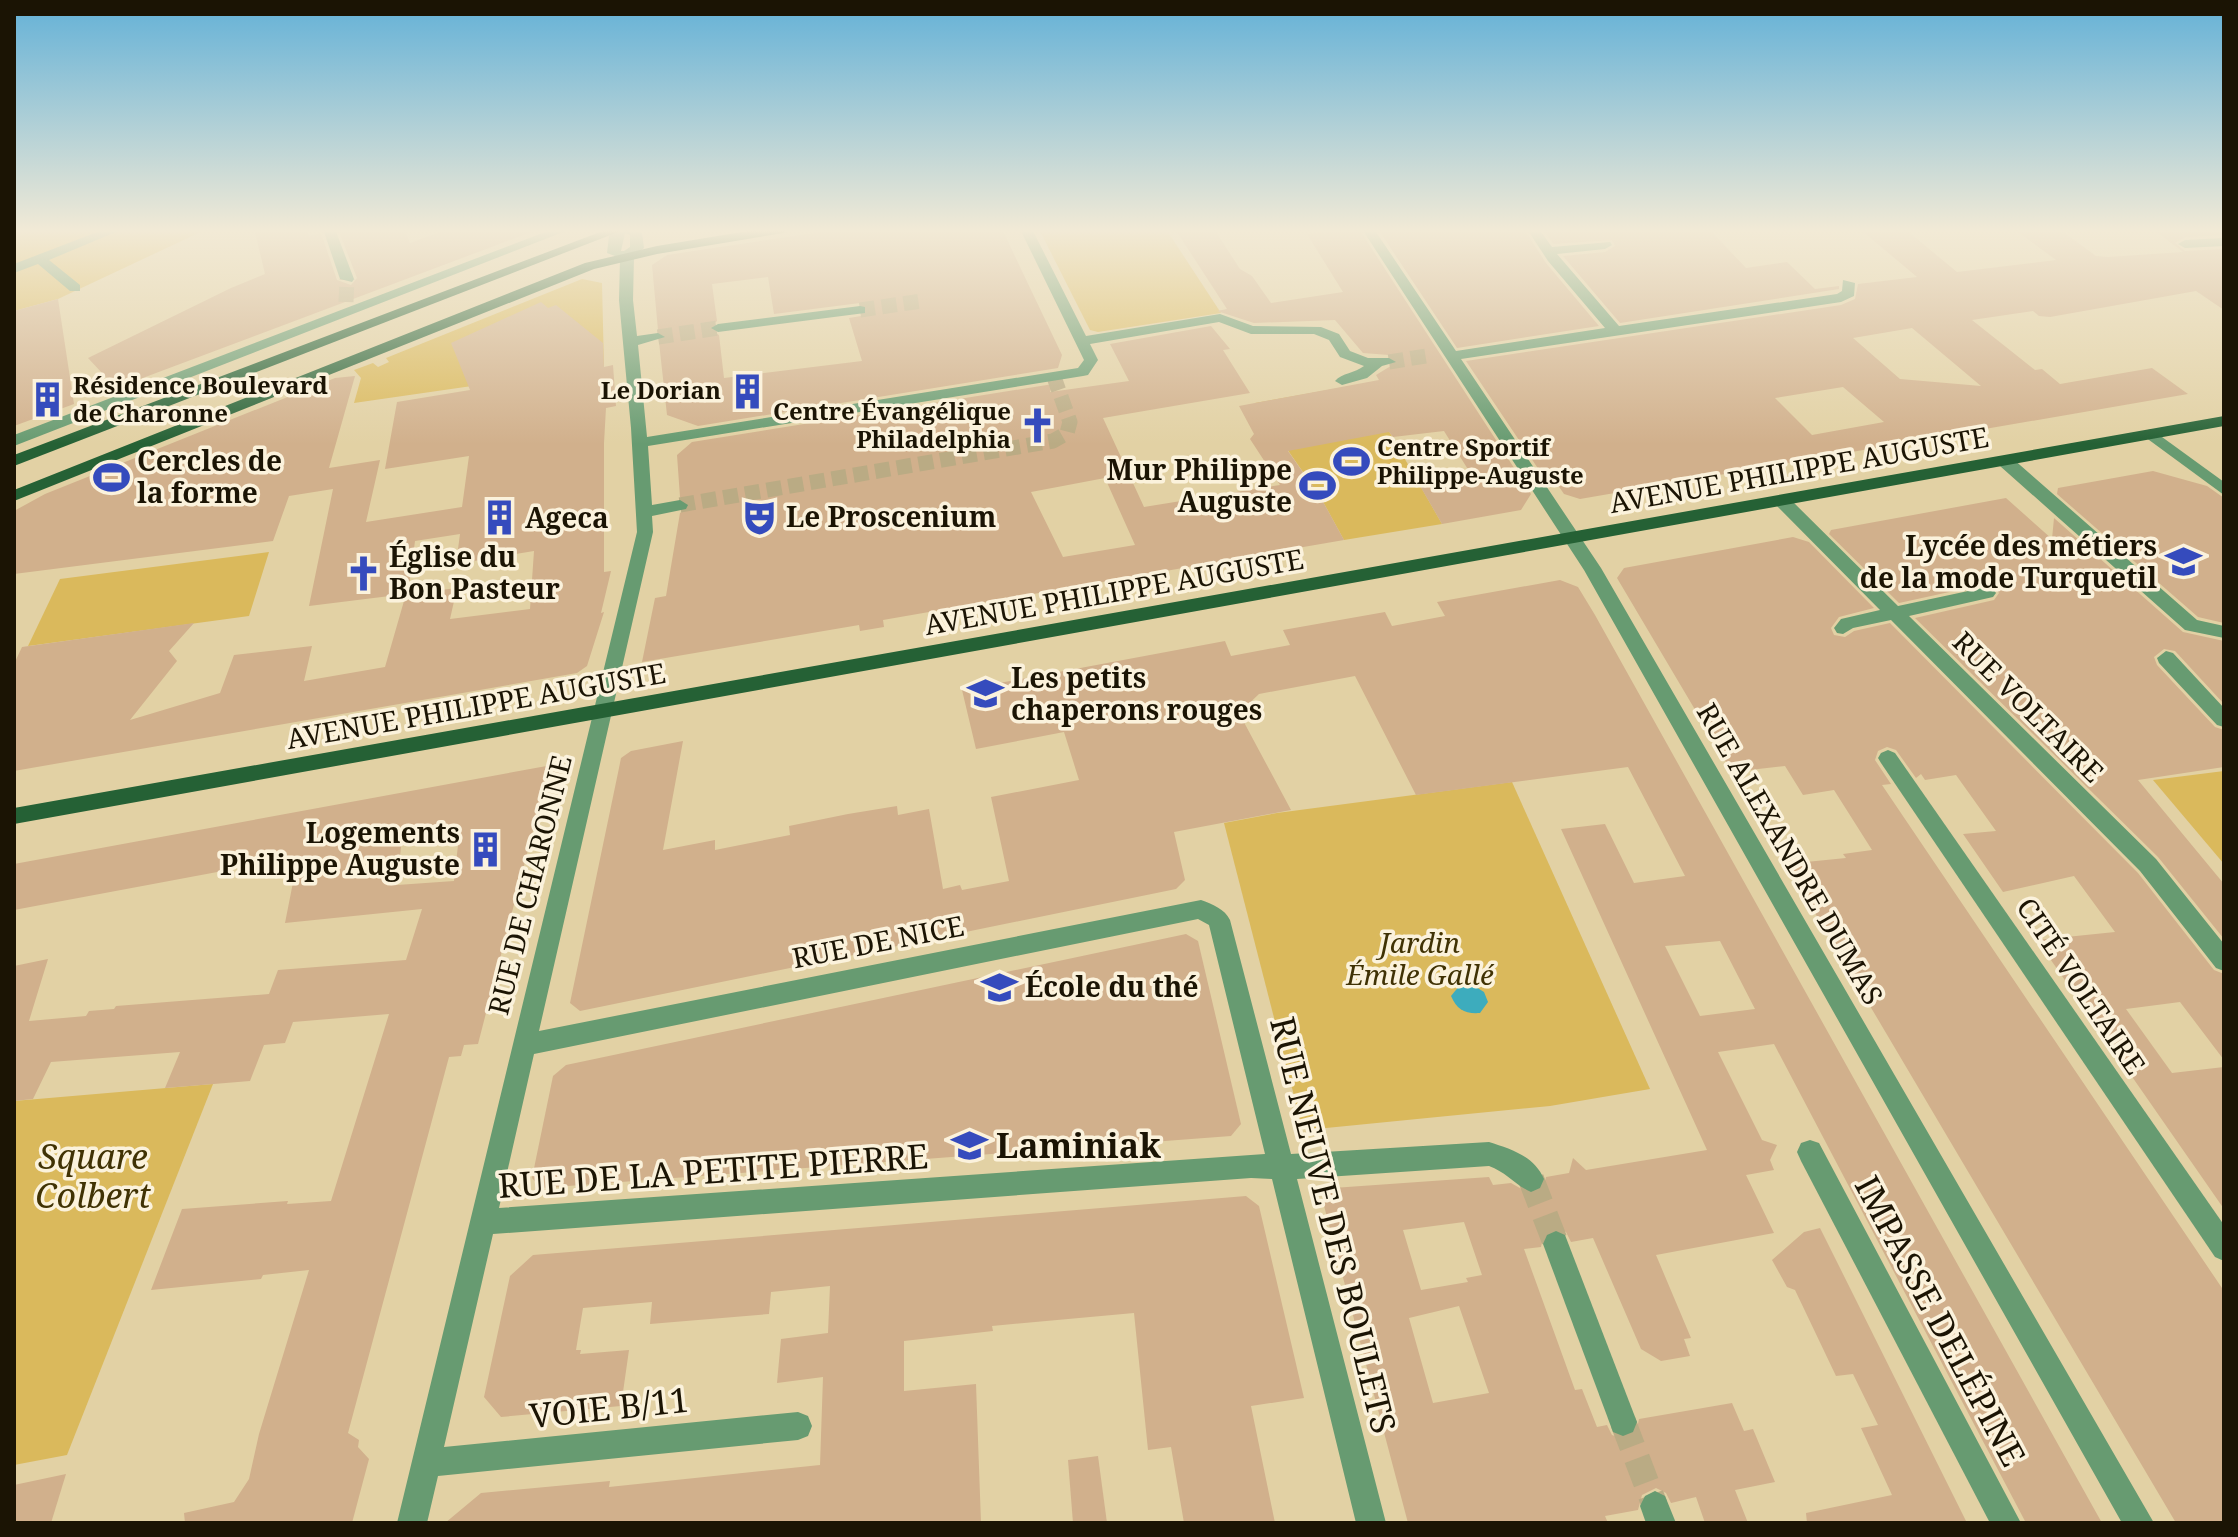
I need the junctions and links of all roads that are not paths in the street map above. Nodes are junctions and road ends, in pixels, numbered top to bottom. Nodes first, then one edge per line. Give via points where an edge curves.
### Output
1 (365, 301) edge
2 (435, 301) edge
3 (502, 301) edge
4 (628, 301) edge
5 (1062, 301) edge
6 (1416, 301) edge
7 (1590, 301) edge
8 (1822, 301) edge
9 (860, 310) tunnel mouth
10 (718, 328) tunnel mouth
11 (1615, 331) junction
12 (658, 337) tunnel mouth
13 (1082, 341) junction
14 (629, 342) junction
15 (1451, 354) junction
16 (1432, 355) tunnel mouth
17 (1388, 362) junction
18 (1399, 377) dead end
19 (1342, 381) dead end
20 (2224, 421) edge
21 (2151, 434) junction
22 (14, 441) edge
23 (639, 443) junction
24 (14, 461) edge
25 (2006, 462) junction
26 (14, 474) edge
27 (2224, 490) edge
28 (20, 492) edge
29 (1783, 502) junction
30 (680, 505) tunnel mouth
31 (644, 512) junction
32 (1573, 538) junction
33 (1987, 593) dead end
34 (1892, 613) junction
35 (1843, 628) dead end
36 (2224, 632) edge
37 (2166, 658) dead end
38 (602, 711) junction
39 (2224, 720) edge
40 (1888, 758) dead end
41 (14, 816) edge
42 (1226, 944) joint
43 (2224, 961) edge
44 (523, 1045) junction
45 (1810, 1152) dead end
46 (1283, 1167) junction
47 (1531, 1179) tunnel mouth
48 (483, 1222) junction
49 (1556, 1244) tunnel mouth
50 (2224, 1248) edge
51 (1623, 1422) tunnel mouth
52 (798, 1426) dead end
53 (426, 1463) junction
54 (412, 1523) edge
55 (1371, 1523) edge
56 (2006, 1523) edge
57 (2139, 1523) edge

1 - 22 street
2 - 24 main road
3 - 28 main road
4 - 14 street, RUE DE CHARONNE
5 - 13 street
6 - 15 street, RUE ALEXANDRE DUMAS
7 - 11 street
8 - 11 street
9 - 10 street
11 - 15 street
12 - 14 street
13 - 17 street via 1220,318 1251,330 1316,330 1334,337 1345,354
13 - 23 street via 1091,360 1083,372
14 - 23 street, RUE DE CHARONNE
15 - 16 street
15 - 32 street, RUE ALEXANDRE DUMAS
17 - 18 street
17 - 19 street
20 - 21 main road, AVENUE PHILIPPE AUGUSTE
21 - 25 main road, AVENUE PHILIPPE AUGUSTE
21 - 27 street
23 - 31 street, RUE DE CHARONNE
25 - 29 main road, AVENUE PHILIPPE AUGUSTE
25 - 36 street via 2191,625
26 - 28 main road
29 - 32 main road, AVENUE PHILIPPE AUGUSTE
29 - 34 street, RUE VOLTAIRE
30 - 31 street
31 - 38 street, RUE DE CHARONNE via 645,532
32 - 38 main road, AVENUE PHILIPPE AUGUSTE
32 - 57 street, RUE ALEXANDRE DUMAS
33 - 34 street
34 - 35 street
34 - 43 street, RUE VOLTAIRE via 2148,865
37 - 39 street
38 - 41 main road, AVENUE PHILIPPE AUGUSTE
38 - 44 street, RUE DE CHARONNE
40 - 50 street, CITÉ VOLTAIRE
42 - 44 street, RUE DE NICE via 1219,920 1201,909
42 - 46 street, RUE NEUVE DES BOULETS
44 - 48 street, RUE DE CHARONNE
45 - 56 street, IMPASSE DELÉPINE
46 - 47 street, RUE DE LA PETITE PIERRE via 1489,1154 1511,1161
46 - 48 street, RUE DE LA PETITE PIERRE
46 - 55 street, RUE NEUVE DES BOULETS
48 - 53 street, RUE DE CHARONNE
49 - 51 street
52 - 53 street, VOIE B/11
53 - 54 street, RUE DE CHARONNE

